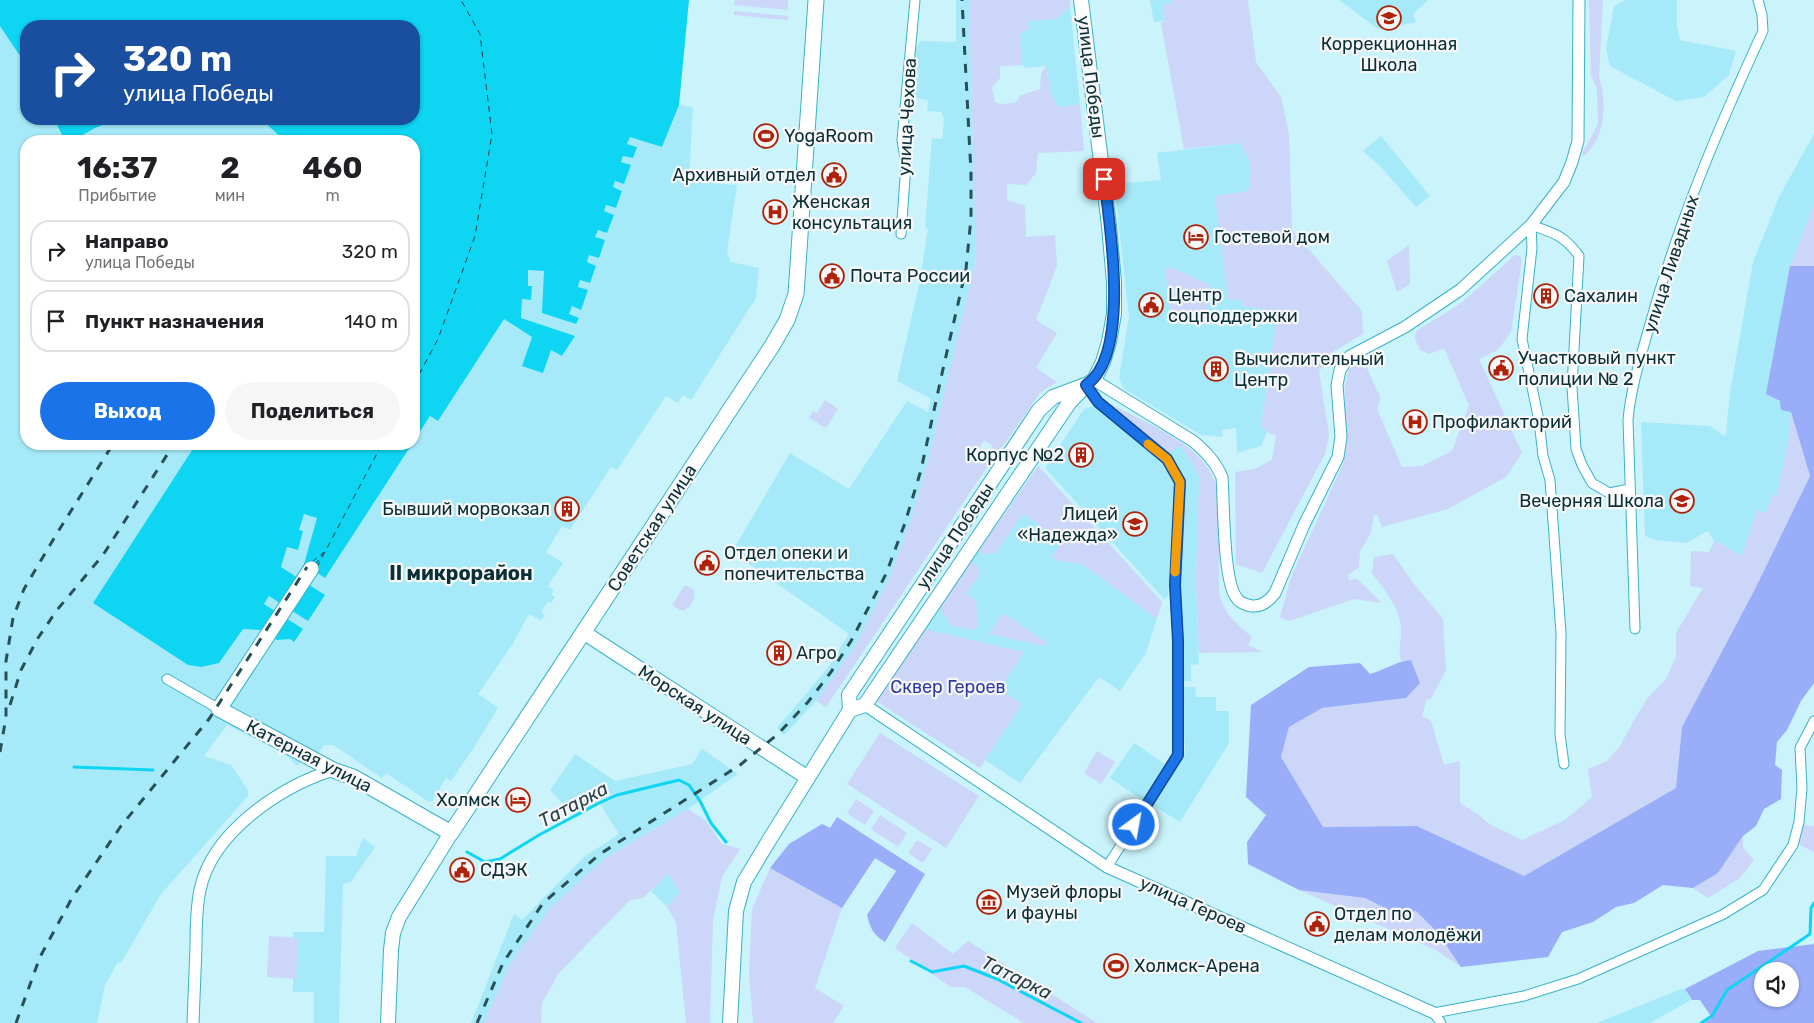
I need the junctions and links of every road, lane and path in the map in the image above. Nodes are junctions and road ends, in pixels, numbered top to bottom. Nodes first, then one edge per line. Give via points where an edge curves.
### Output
1 (816, 0) edge
2 (915, 0) edge
3 (1081, 0) edge
4 (1579, 0) edge
5 (1758, 0) edge
6 (1531, 225) junction
7 (900, 234) dead end
8 (1090, 382) junction
9 (1630, 489) junction
10 (311, 569) dead end
11 (1635, 629) dead end
12 (583, 632) junction
13 (168, 679) dead end
14 (864, 706) junction
15 (219, 709) junction
16 (850, 710) junction
17 (1814, 721) edge
18 (1564, 764) dead end
19 (333, 770) junction
20 (808, 778) junction
21 (451, 833) junction
22 (1107, 866) junction
23 (1438, 1018) edge
24 (193, 1023) edge
25 (388, 1023) edge
26 (730, 1023) edge

1 - 12 main road, Советская улица via 796,294 787,320
2 - 7 street, улица Чехова via 902,140 906,164
3 - 8 main road, улица Победы via 1114,282 1114,314 1109,342 1103,362
4 - 6 street via 1578,141 1564,182
5 - 9 street, улица Ливадных via 1763,31 1708,157 1673,249 1630,396
6 - 8 street via 1460,290 1405,327 1350,356 1340,370 1337,385 1341,437 1338,456 1275,593 1267,602 1257,606 1246,605 1236,599 1231,588 1227,570 1222,477 1217,465 1193,441
6 - 9 street via 1570,243 1579,256 1572,387 1576,449 1582,466 1592,483 1609,493
6 - 18 street via 1532,248 1522,339 1550,480 1561,633 1560,735
8 - 14 main road, улица Победы via 1069,403
8 - 16 main road, улица Победы via 1053,397 1039,410 849,695
8 - 22 street via 1098,402 1167,459 1180,482 1175,585 1178,755
9 - 11 street, улица Ливадных
10 - 15 main road
12 - 20 main road, Морская улица
12 - 21 main road, Советская улица
13 - 15 street, Катерная улица
14 - 16 main road
14 - 22 street, улица Героев
15 - 19 main road, Катерная улица
16 - 20 main road, улица Победы
17 - 23 street via 1800,748 1802,788 1793,845 1763,890 1722,915 1578,979
19 - 21 main road, Катерная улица via 353,777
19 - 24 street via 311,777 264,806 240,824 212,860 200,889 198,904
20 - 26 main road, улица Победы via 744,882 736,911
21 - 25 main road, Советская улица via 399,917 393,933
22 - 23 street, улица Героев

